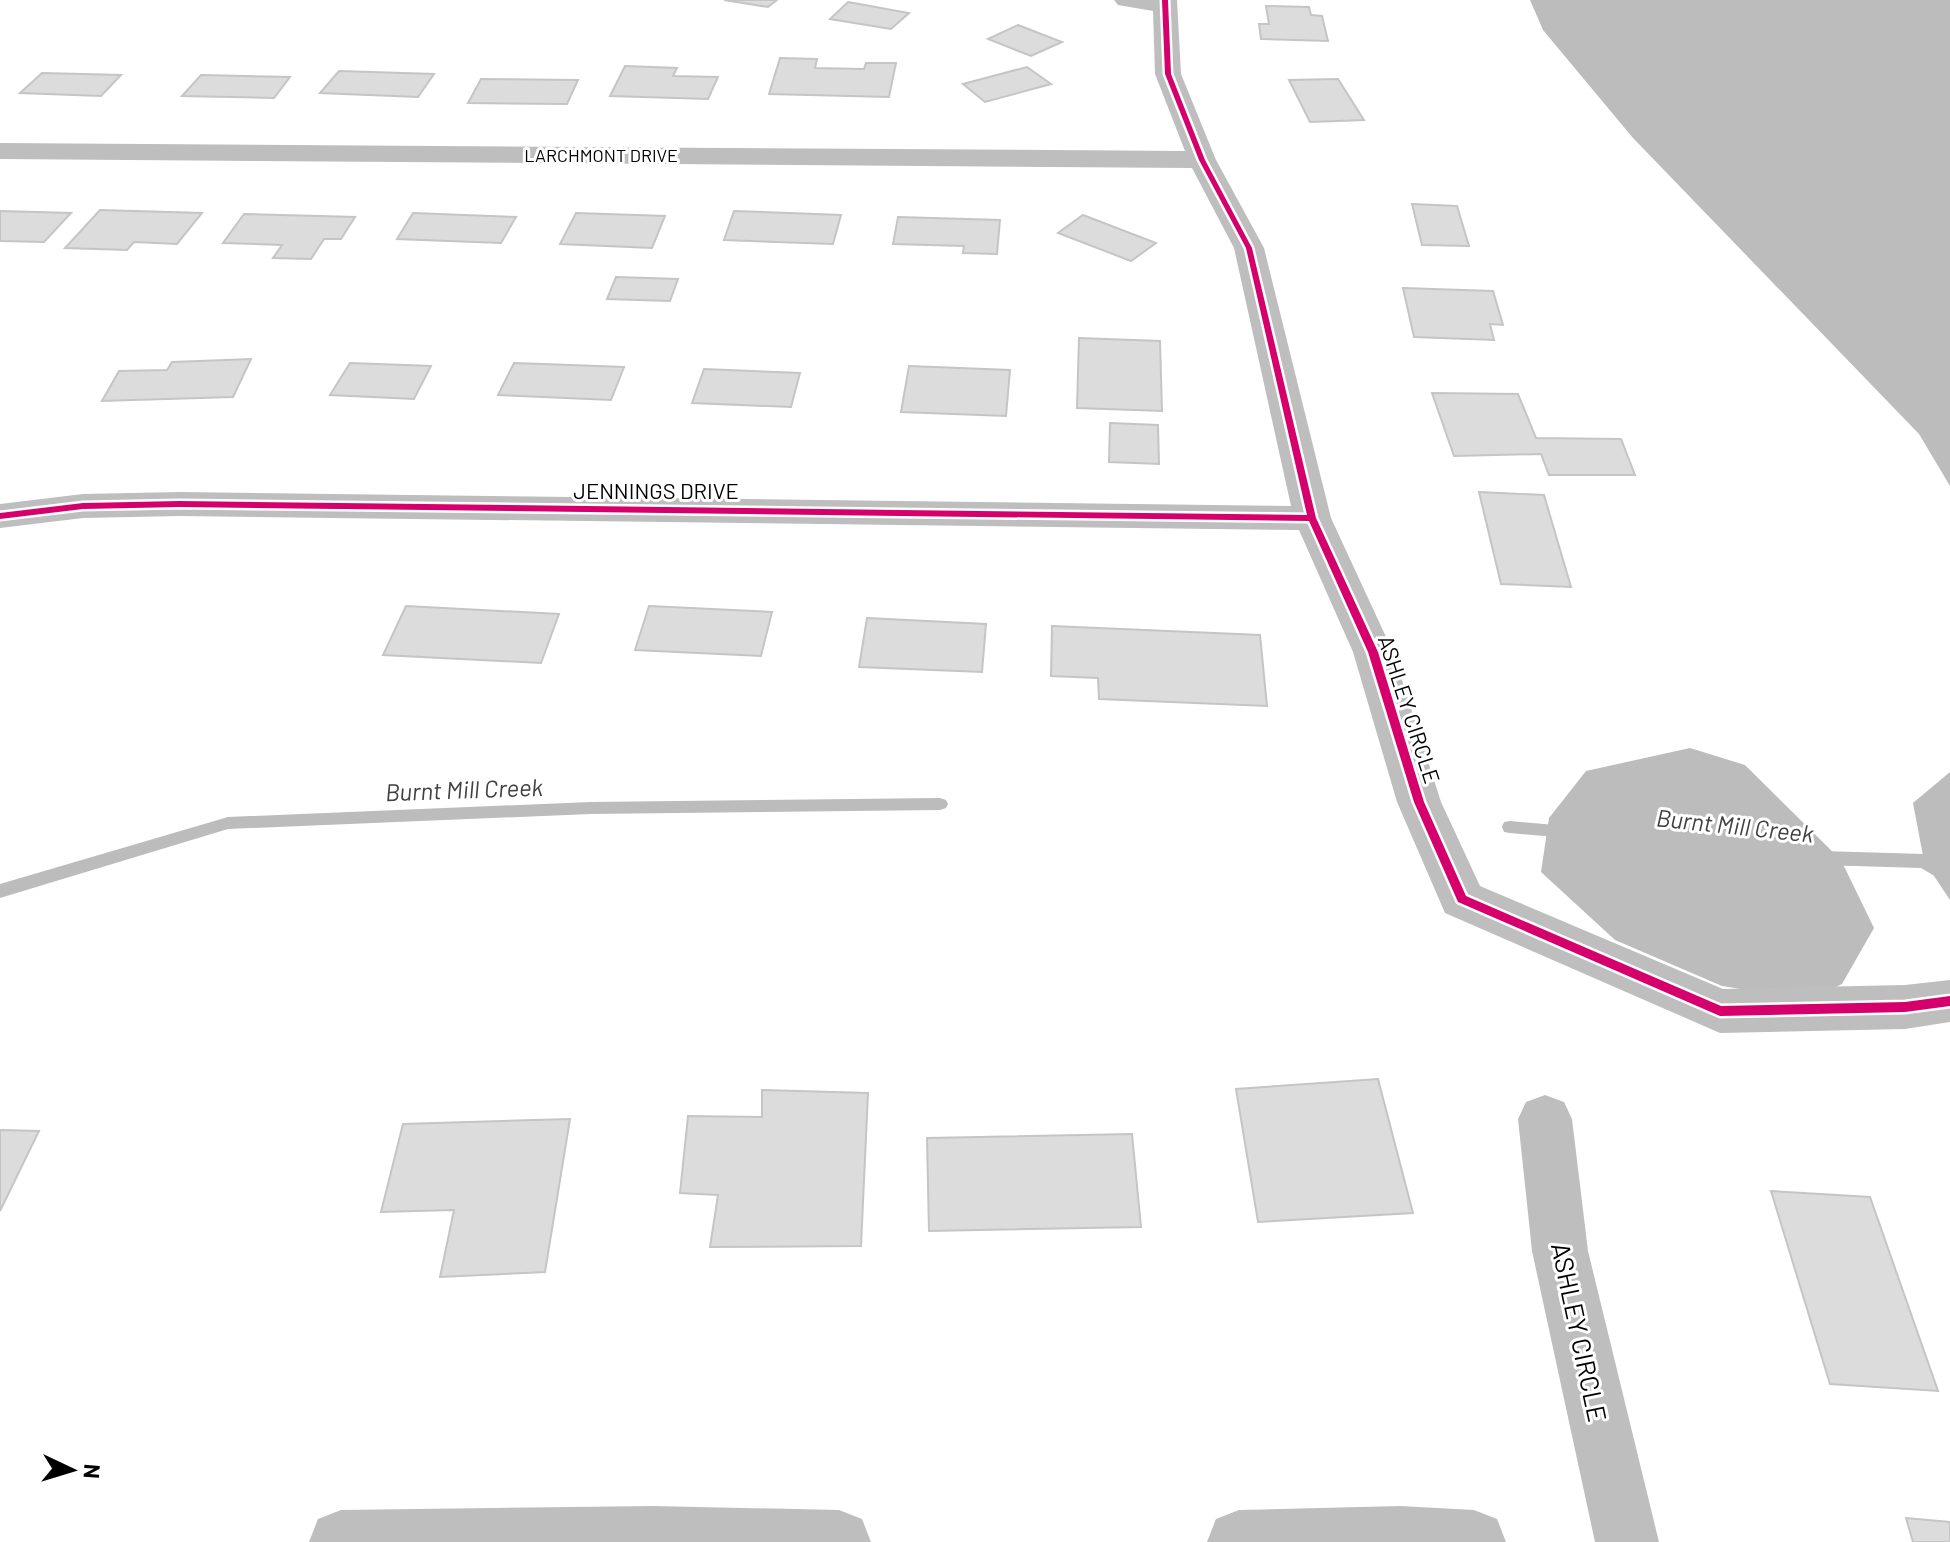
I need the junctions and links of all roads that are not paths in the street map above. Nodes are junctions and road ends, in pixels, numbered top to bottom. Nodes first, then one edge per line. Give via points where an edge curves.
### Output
1 (1152, 2) edge
2 (0, 151) edge
3 (1202, 160) junction
4 (0, 516) edge
5 (1312, 518) junction
6 (1950, 1001) edge
7 (1545, 1119) dead end
8 (341, 1542) edge
9 (839, 1542) edge
10 (1239, 1542) edge
11 (1474, 1542) edge
12 (1627, 1542) edge

1 - 3 street, ASHLEY CIRCLE via 1168,74
2 - 3 street, LARCHMONT DRIVE
3 - 5 street, ASHLEY CIRCLE via 1252,259
4 - 5 street, JENNINGS DRIVE via 83,506 180,504
5 - 6 street, ASHLEY CIRCLE via 1373,652 1419,802 1462,899 1720,1011 1905,1007
7 - 12 street, ASHLEY CIRCLE via 1560,1251
8 - 9 street
10 - 11 street

